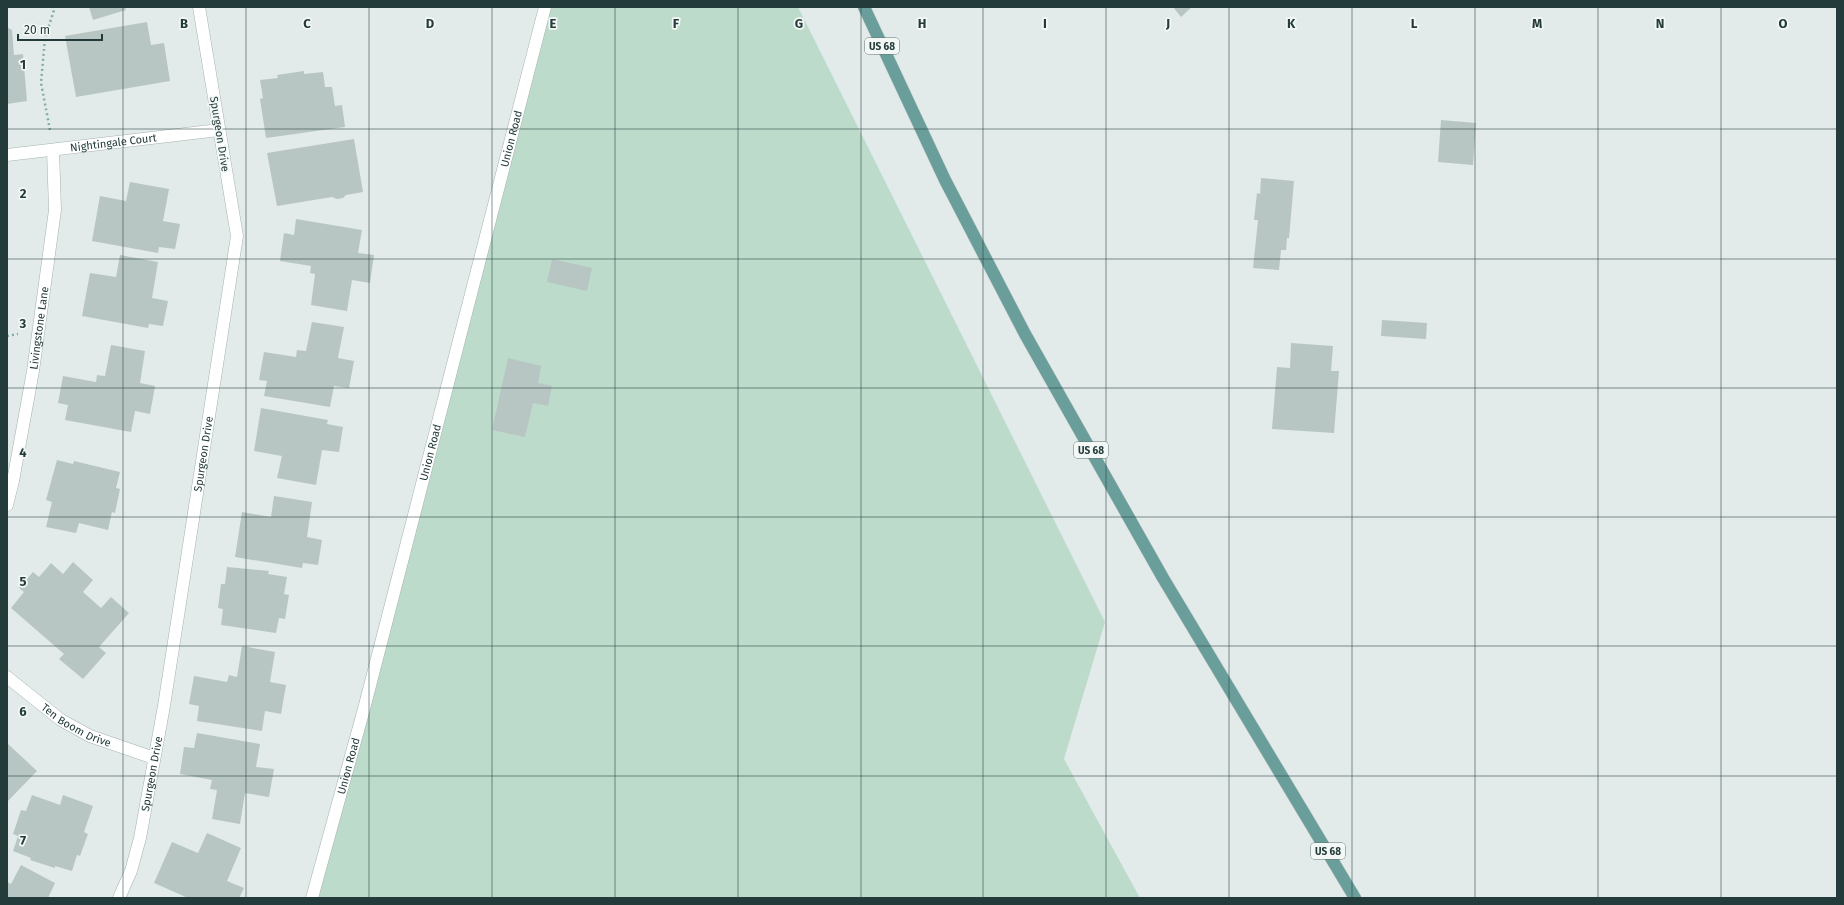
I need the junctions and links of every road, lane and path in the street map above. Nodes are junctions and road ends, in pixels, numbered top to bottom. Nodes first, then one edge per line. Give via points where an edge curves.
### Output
1 (55, 7) edge
2 (199, 7) edge
3 (545, 7) edge
4 (864, 7) edge
5 (219, 130) junction
6 (53, 150) junction
7 (7, 155) edge
8 (7, 505) edge
9 (7, 677) edge
10 (154, 758) junction
11 (119, 898) edge
12 (312, 898) edge
13 (1355, 898) edge

1 - 6 path via 45,38 42,83
2 - 5 street, Spurgeon Drive
3 - 12 street, Union Road via 365,705
4 - 13 main road, US 68 via 945,180 1025,334 1163,578
5 - 6 street, Nightingale Court
5 - 10 street, Spurgeon Drive via 237,236
6 - 7 street, Nightingale Court
6 - 8 street, Livingstone Lane via 55,210 33,371
9 - 10 street, Ten Boom Drive via 61,720 78,730
10 - 11 street, Spurgeon Drive via 140,838 131,871

